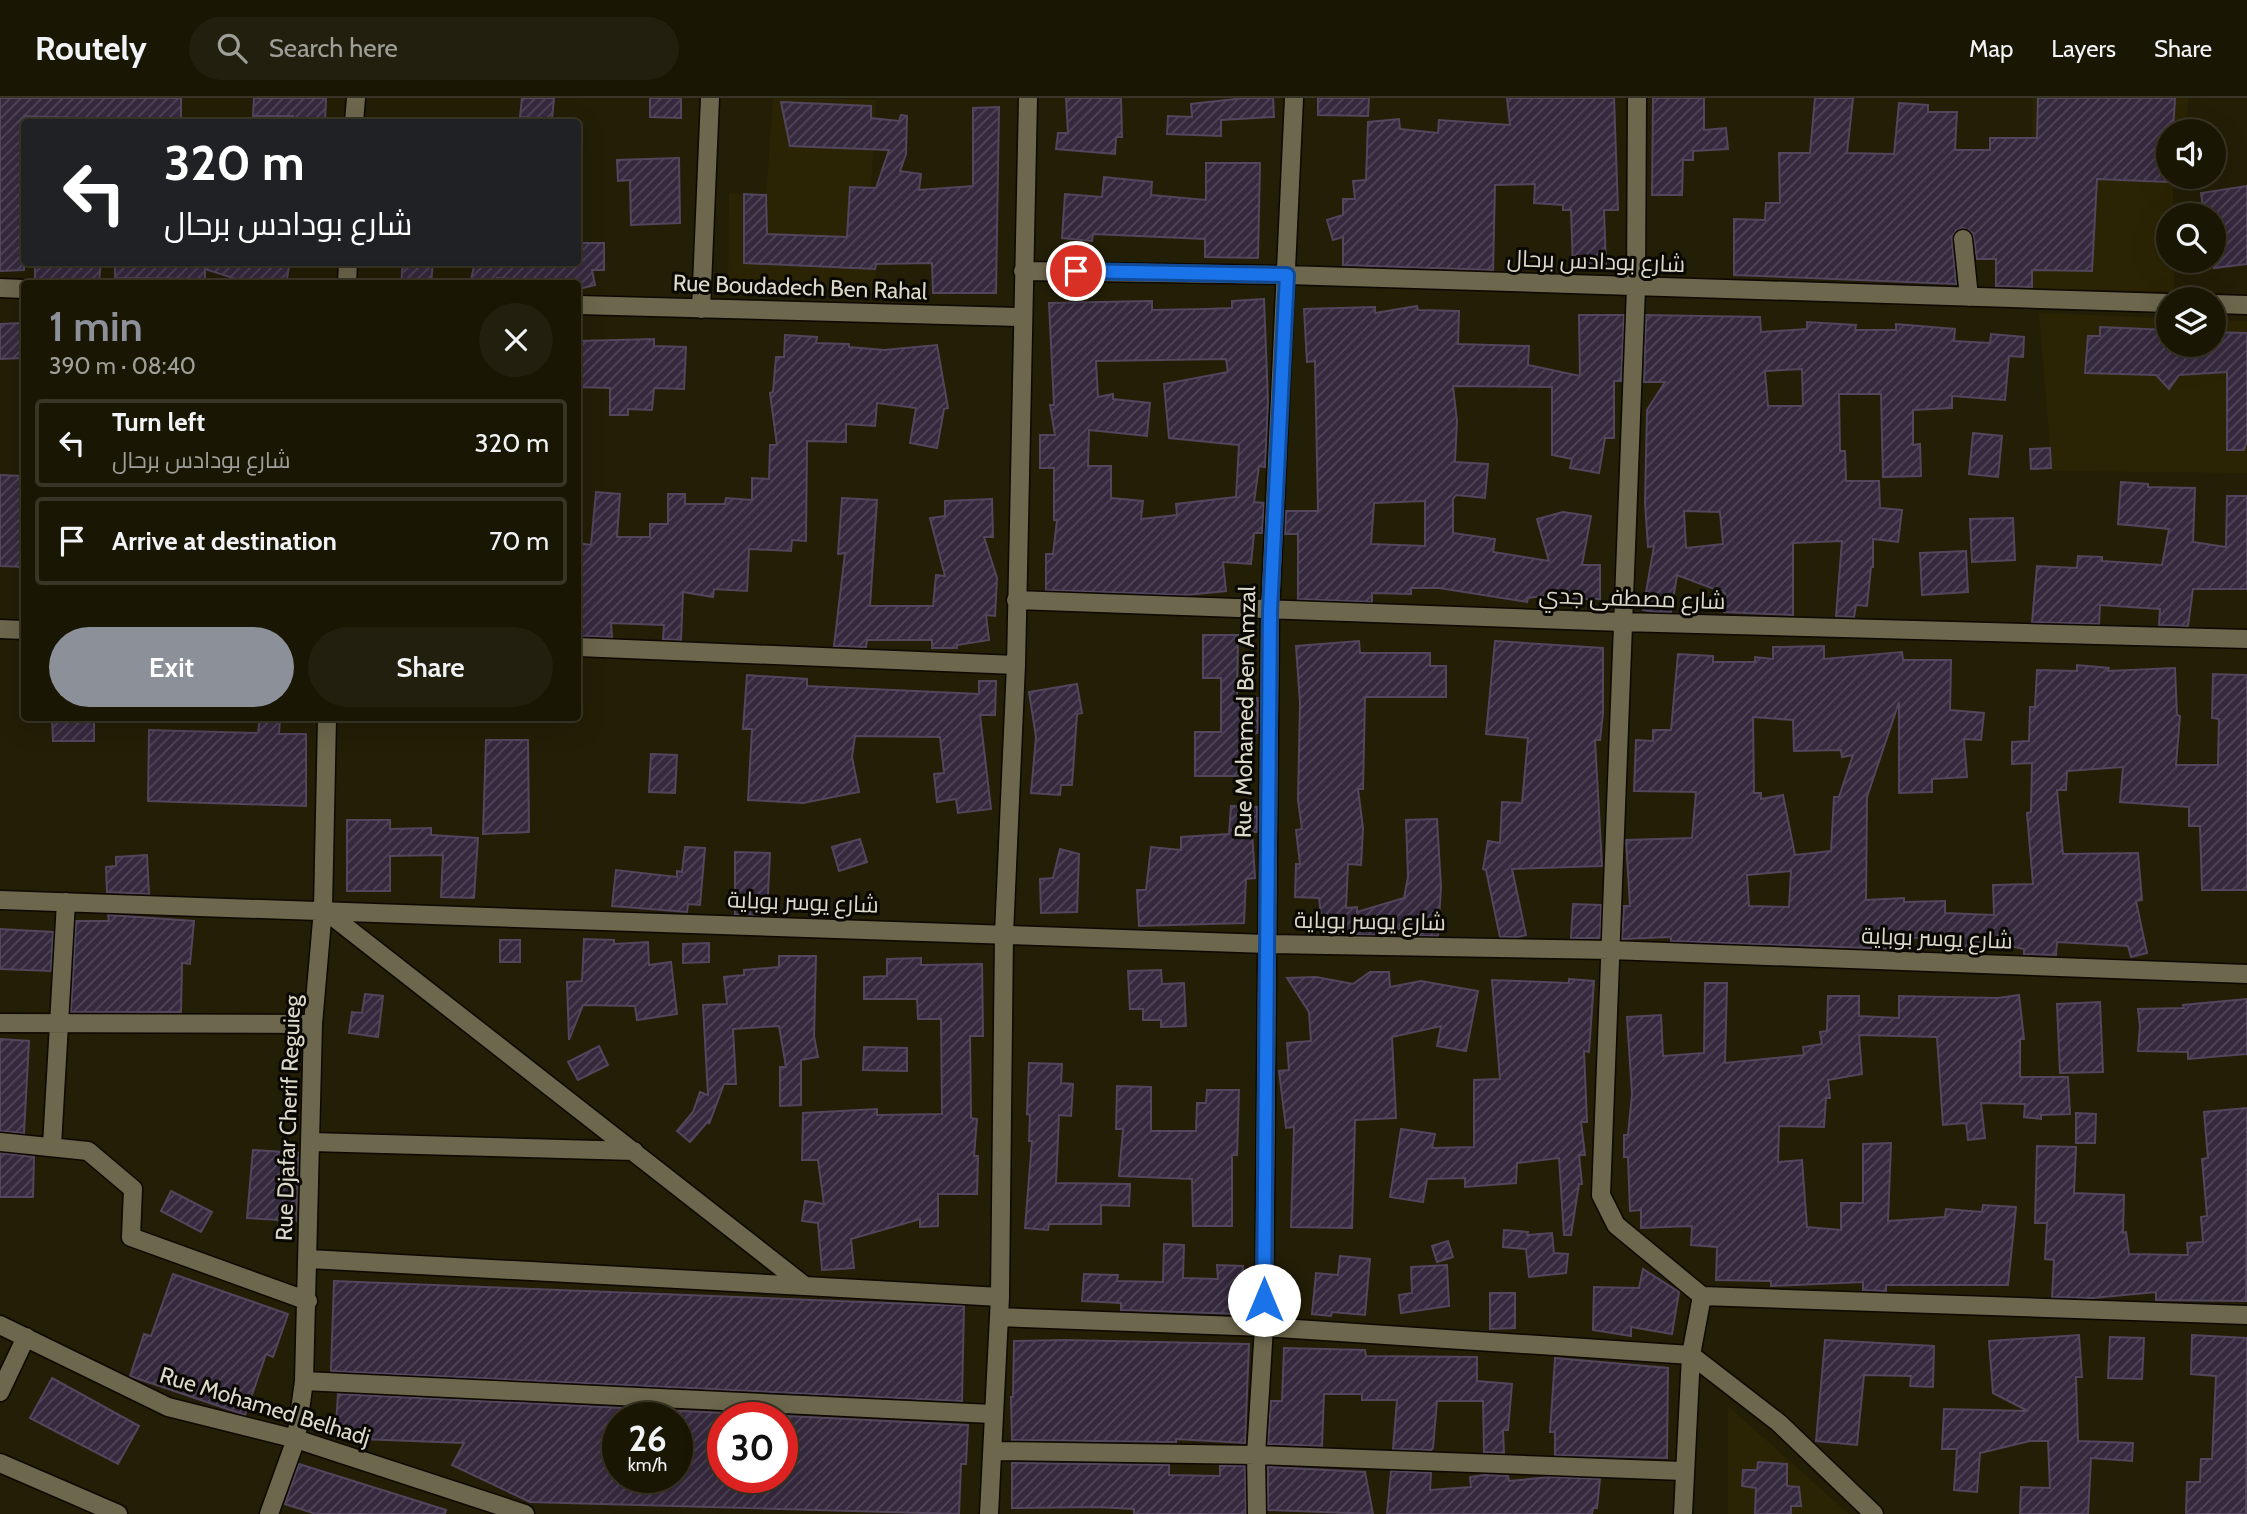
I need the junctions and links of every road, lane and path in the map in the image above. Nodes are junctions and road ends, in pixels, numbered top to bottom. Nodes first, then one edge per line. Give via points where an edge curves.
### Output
1 (356, 98) edge
2 (710, 98) edge
3 (1028, 98) edge
4 (1294, 98) edge
5 (1637, 98) edge
6 (354, 119) edge
7 (1963, 239) dead end
8 (1023, 271) junction
9 (1287, 275) junction
10 (0, 288) edge
11 (1636, 288) junction
12 (21, 289) edge
13 (1969, 297) junction
14 (2156, 303) edge
15 (2226, 304) edge
16 (581, 305) edge
17 (2247, 305) edge
18 (701, 309) junction
19 (1021, 317) junction
20 (1016, 600) junction
21 (1270, 611) junction
22 (1622, 622) junction
23 (0, 629) edge
24 (21, 630) edge
25 (2247, 639) edge
26 (581, 647) edge
27 (1016, 665) junction
28 (327, 721) edge
29 (0, 900) edge
30 (66, 902) junction
31 (323, 909) junction
32 (1004, 933) junction
33 (1267, 944) junction
34 (1611, 950) junction
35 (2247, 974) edge
36 (58, 1022) junction
37 (0, 1023) edge
38 (313, 1024) junction
39 (0, 1142) edge
40 (311, 1142) junction
41 (52, 1146) junction
42 (635, 1151) junction
43 (309, 1259) junction
44 (805, 1286) junction
45 (1702, 1296) junction
46 (1000, 1297) junction
47 (308, 1301) junction
48 (2247, 1315) edge
49 (999, 1317) junction
50 (0, 1325) edge
51 (1264, 1327) junction
52 (26, 1337) junction
53 (1691, 1354) junction
54 (304, 1381) junction
55 (0, 1392) edge
56 (992, 1414) junction
57 (296, 1439) junction
58 (994, 1451) junction
59 (1256, 1455) junction
60 (0, 1464) edge
61 (1683, 1471) junction
62 (118, 1514) edge
63 (269, 1514) edge
64 (525, 1514) edge
65 (989, 1514) edge
66 (1257, 1514) edge
67 (1683, 1514) edge
68 (1874, 1514) edge

1 - 6 street
2 - 18 street
3 - 8 street
4 - 9 street, Rue Mohamed Ben Amzal
5 - 11 street
7 - 13 street
8 - 9 street, شارع بودادس برحال
8 - 19 street
9 - 11 street, شارع بودادس برحال
9 - 21 street, Rue Mohamed Ben Amzal
10 - 12 street
11 - 13 street, شارع بودادس برحال
11 - 22 street
13 - 14 street, شارع بودادس برحال
15 - 17 street
16 - 18 street, Rue Boudadech Ben Rahal
18 - 19 street, Rue Boudadech Ben Rahal
19 - 20 street
20 - 21 street, شارع مصطفى جدي
20 - 27 street
21 - 22 street, شارع مصطفى جدي
21 - 33 street, Rue Mohamed Ben Amzal
22 - 25 street, شارع مصطفى جدي
22 - 34 street
23 - 24 street
26 - 27 street
27 - 32 street
28 - 31 street, Rue Djafar Cherif Reguieg
29 - 30 street, شارع يوسر بوباية
30 - 31 street, شارع يوسر بوباية
30 - 36 street
31 - 32 street, شارع يوسر بوباية
31 - 38 street, Rue Djafar Cherif Reguieg
31 - 42 street
32 - 33 street, شارع يوسر بوباية
32 - 46 street
33 - 34 street, شارع يوسر بوباية
33 - 51 street, Rue Mohamed Ben Amzal
34 - 35 street, شارع يوسر بوباية
34 - 45 street via 1601,1195 1616,1225
36 - 37 street
36 - 38 street
36 - 41 street
38 - 40 street, Rue Djafar Cherif Reguieg
39 - 41 street
40 - 42 street
40 - 43 street, Rue Djafar Cherif Reguieg
41 - 47 street via 88,1151 134,1189 131,1237
42 - 44 street
43 - 44 street
43 - 47 street, Rue Djafar Cherif Reguieg
44 - 46 street
45 - 48 street
45 - 53 street
46 - 49 street
47 - 54 street, Rue Djafar Cherif Reguieg
49 - 51 street
49 - 56 street
50 - 52 street, Rue Mohamed Belhadj
51 - 53 street
51 - 59 street, Rue Mohamed Ben Amzal
52 - 55 street
52 - 57 street, Rue Mohamed Belhadj via 168,1407
53 - 61 street
53 - 68 street via 1779,1423
54 - 56 street
54 - 57 street, Rue Djafar Cherif Reguieg
56 - 58 street
57 - 63 street, Rue Djafar Cherif Reguieg
57 - 64 street, Rue Mohamed Belhadj
58 - 59 street
58 - 65 street
59 - 61 street
59 - 66 street, Rue Mohamed Ben Amzal
60 - 62 street
61 - 67 street

